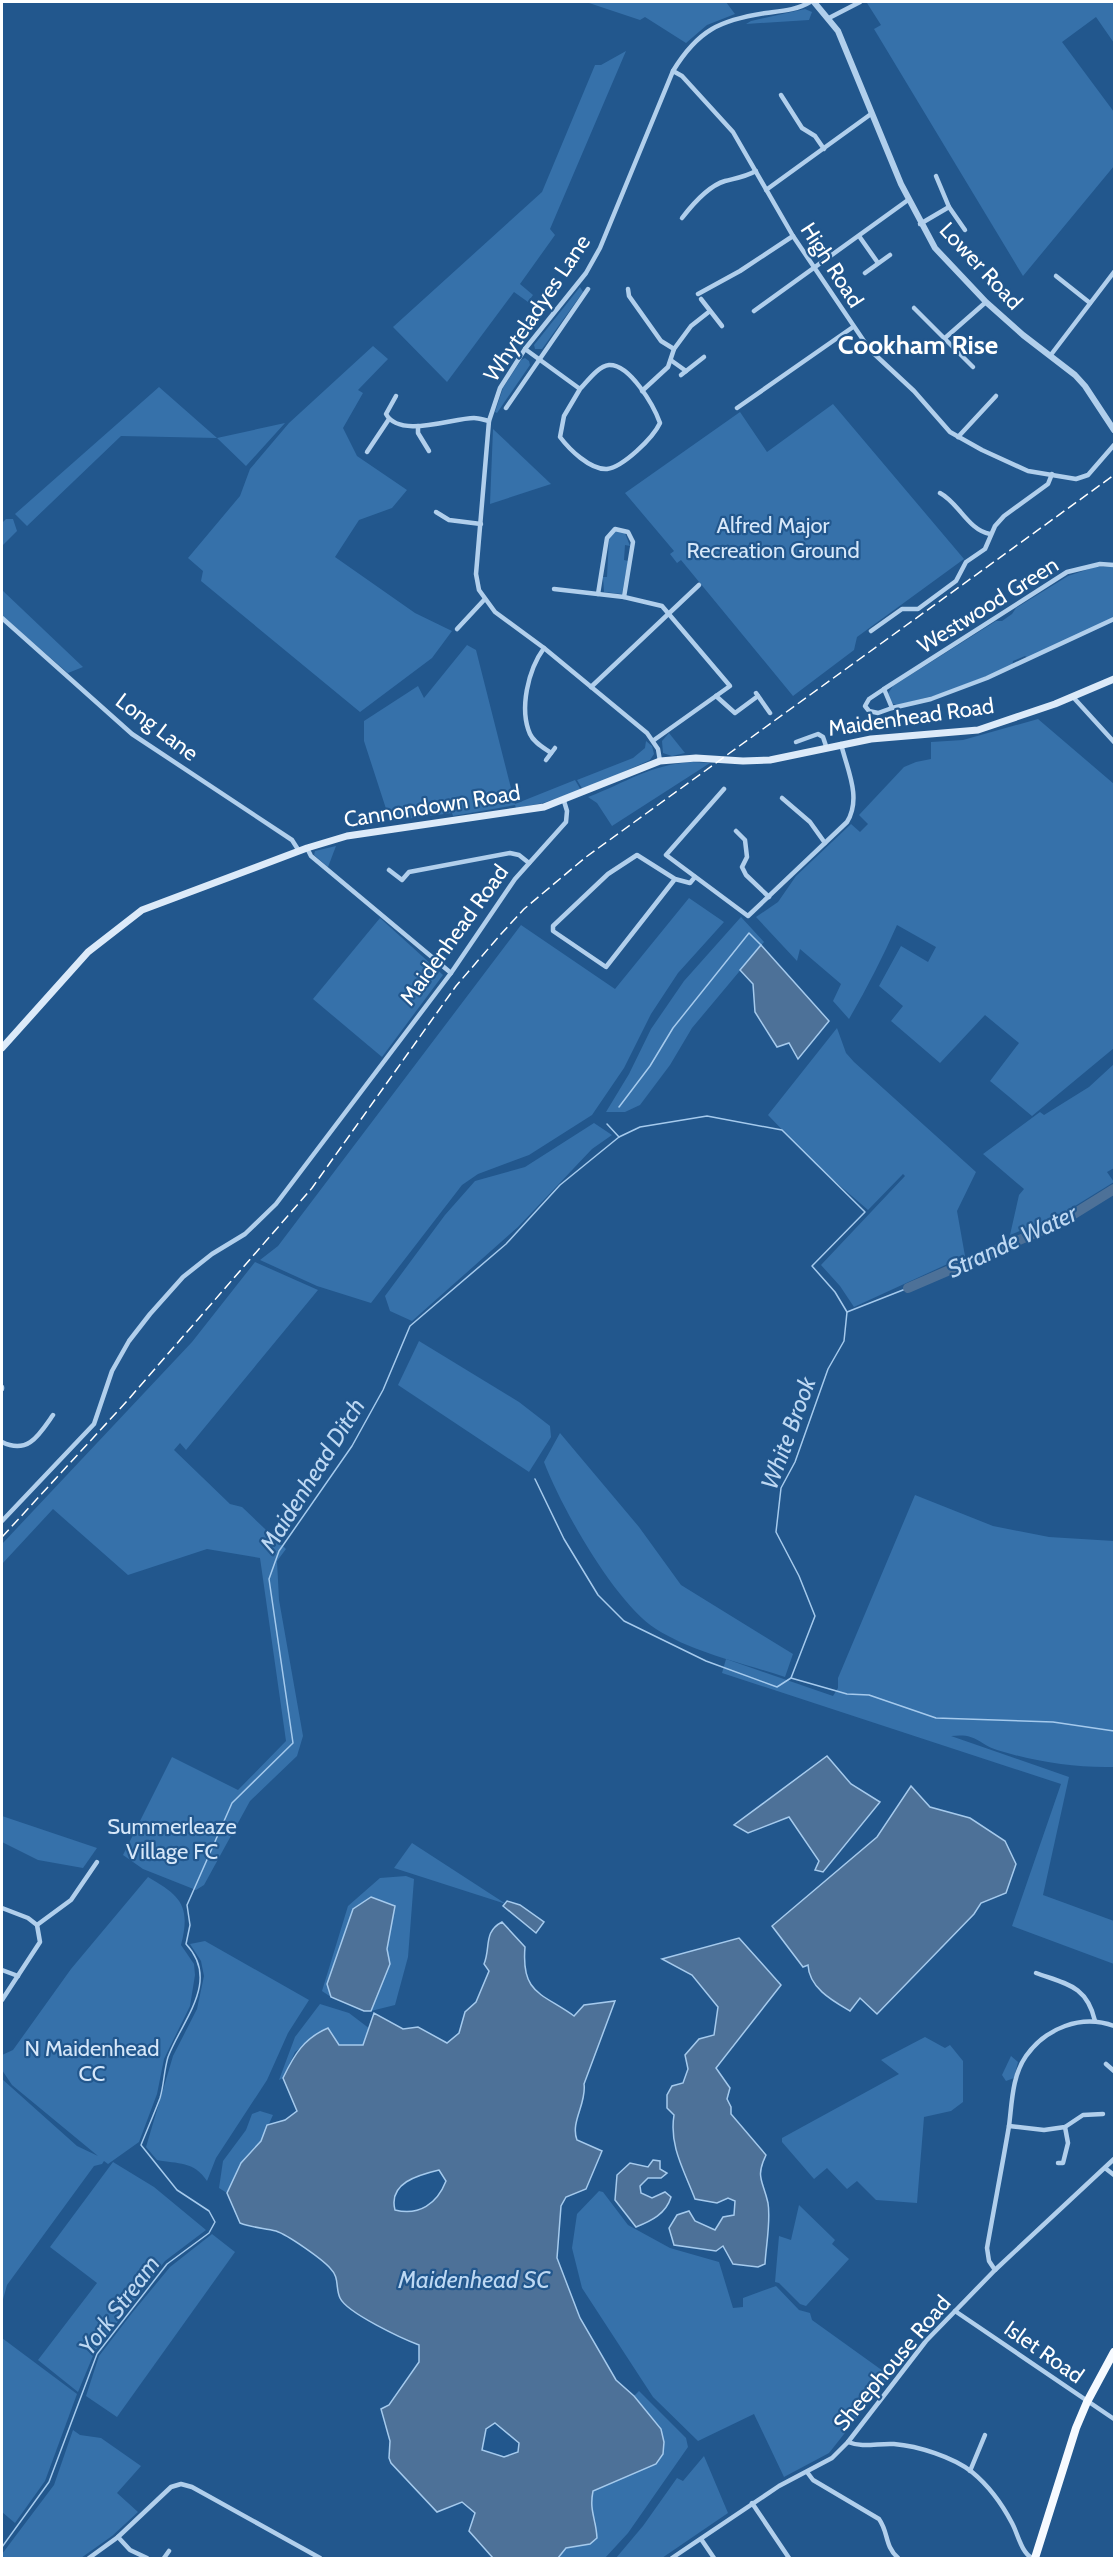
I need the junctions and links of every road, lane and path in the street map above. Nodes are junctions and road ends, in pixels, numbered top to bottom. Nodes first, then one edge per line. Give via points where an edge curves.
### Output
1 (812, 2) edge
2 (860, 2) edge
3 (829, 18) junction
4 (673, 71) junction
5 (781, 95) dead end
6 (871, 114) junction
7 (824, 149) junction
8 (756, 171) junction
9 (936, 177) dead end
10 (766, 190) junction
11 (908, 200) junction
12 (949, 207) junction
13 (682, 218) dead end
14 (920, 224) junction
15 (965, 230) dead end
16 (793, 236) junction
17 (860, 236) junction
18 (890, 255) dead end
19 (879, 263) junction
20 (814, 268) junction
21 (1114, 272) edge
22 (865, 273) dead end
23 (1056, 276) dead end
24 (588, 289) dead end
25 (628, 289) dead end
26 (698, 294) dead end
27 (701, 299) dead end
28 (986, 302) junction
29 (1090, 303) junction
30 (917, 309) dead end
31 (710, 311) junction
32 (754, 311) dead end
33 (722, 326) dead end
34 (853, 327) junction
35 (945, 338) junction
36 (525, 349) junction
37 (674, 349) junction
38 (1050, 356) junction
39 (704, 357) dead end
40 (539, 360) junction
41 (672, 361) junction
42 (969, 366) dead end
43 (686, 370) junction
44 (681, 375) dead end
45 (580, 389) junction
46 (642, 391) junction
47 (396, 396) dead end
48 (996, 396) dead end
49 (506, 408) dead end
50 (737, 408) dead end
51 (389, 419) junction
52 (489, 421) junction
53 (418, 426) junction
54 (1114, 430) edge
55 (958, 437) junction
56 (1114, 445) edge
57 (429, 451) dead end
58 (367, 452) dead end
59 (1052, 474) junction
60 (940, 493) dead end
61 (436, 512) dead end
62 (481, 524) junction
63 (990, 534) junction
64 (1114, 565) edge
65 (699, 585) dead end
66 (554, 589) dead end
67 (598, 594) junction
68 (624, 597) junction
69 (484, 600) junction
70 (668, 613) junction
71 (2, 618) edge
72 (1114, 619) edge
73 (458, 629) dead end
74 (876, 630) dead end
75 (544, 648) junction
76 (1114, 679) edge
77 (591, 687) junction
78 (884, 689) junction
79 (716, 696) junction
80 (1073, 696) junction
81 (892, 708) junction
82 (770, 713) dead end
83 (799, 739) dead end
84 (654, 740) junction
85 (1114, 742) edge
86 (841, 744) junction
87 (826, 746) junction
88 (555, 748) dead end
89 (551, 753) junction
90 (546, 759) dead end
91 (660, 762) junction
92 (724, 789) dead end
93 (782, 798) dead end
94 (794, 800) dead end
95 (564, 801) junction
96 (789, 805) junction
97 (736, 831) dead end
98 (825, 843) junction
99 (303, 850) junction
100 (528, 863) junction
101 (389, 870) dead end
102 (695, 878) junction
103 (675, 879) junction
104 (402, 880) junction
105 (408, 885) dead end
106 (769, 897) junction
107 (451, 973) junction
108 (2, 1048) edge
109 (53, 1415) dead end
110 (2, 1442) edge
111 (2, 1521) edge
112 (96, 1862) dead end
113 (2, 1908) edge
114 (37, 1925) junction
115 (2, 1970) edge
116 (1036, 1973) dead end
117 (18, 1976) junction
118 (2, 2000) edge
119 (1095, 2021) junction
120 (1114, 2026) edge
121 (1106, 2064) dead end
122 (1113, 2068) edge
123 (1103, 2114) dead end
124 (1009, 2126) junction
125 (1065, 2127) junction
126 (1114, 2159) edge
127 (1061, 2165) dead end
128 (1106, 2168) junction
129 (1114, 2175) edge
130 (995, 2270) junction
131 (955, 2311) junction
132 (1114, 2352) edge
133 (1087, 2402) junction
134 (1114, 2419) edge
135 (985, 2435) dead end
136 (848, 2442) junction
137 (970, 2471) junction
138 (807, 2472) junction
139 (752, 2503) junction
140 (118, 2537) junction
141 (700, 2539) junction
142 (169, 2550) dead end
143 (92, 2558) edge
144 (147, 2559) edge
145 (164, 2559) edge
146 (320, 2559) edge
147 (672, 2559) edge
148 (714, 2559) edge
149 (789, 2559) edge
150 (898, 2559) edge
151 (1033, 2559) edge

1 - 3 street, Lower Road
1 - 4 street, Whyteladyes Lane via 718,25 700,35
2 - 3 street
3 - 6 street, Lower Road via 838,31
4 - 8 street, High Road via 733,132
4 - 36 street, Whyteladyes Lane via 600,248 586,273
5 - 7 street via 802,128 815,136
6 - 7 street
6 - 11 street, Lower Road
7 - 10 street
8 - 10 street, High Road
8 - 13 street via 742,179 723,181 694,202
9 - 12 street
10 - 16 street, High Road
11 - 14 street, Lower Road
11 - 17 street
12 - 14 street
12 - 15 street
14 - 28 street, Lower Road via 935,248
16 - 20 street, High Road
16 - 26 street
17 - 19 street
17 - 20 street
18 - 19 street
19 - 22 street
20 - 32 street
20 - 34 street, High Road
21 - 29 street
23 - 29 street
24 - 40 street
25 - 37 street via 661,341
27 - 31 street
28 - 35 street
28 - 38 street, Lower Road
29 - 38 street
30 - 35 street
31 - 33 street
31 - 37 street via 691,326
34 - 50 street
34 - 55 street, High Road via 870,350
35 - 42 street
36 - 40 street
36 - 52 street, Whyteladyes Lane via 500,388
37 - 41 street
38 - 54 street, Lower Road via 1085,386
39 - 43 street
40 - 45 street
40 - 49 street
41 - 43 street
41 - 46 street
43 - 44 street
45 - 46 street via 607,365 617,367
45 - 46 street via 564,416 560,437 568,449 605,469 648,442 660,423
47 - 51 street via 386,414
48 - 55 street
51 - 53 street
51 - 58 street
52 - 53 street via 474,418
52 - 62 street, Whyteladyes Lane
53 - 57 street
55 - 59 street, High Road via 1028,471
56 - 59 street, High Road via 1081,479
59 - 63 street via 1048,484 1004,516
60 - 63 street via 977,528
61 - 62 street via 449,520
62 - 69 street, Whyteladyes Lane via 476,574
63 - 74 street via 985,549 966,562 956,581 918,609 902,609
64 - 78 street, Westwood Green via 1100,564 1067,572
65 - 70 street
66 - 67 street
67 - 68 street
67 - 68 street via 607,538 621,529 628,532 633,542
68 - 70 street via 654,603
69 - 73 street
69 - 75 street
70 - 77 street
70 - 79 street via 730,686
71 - 99 street, Long Lane via 132,734
72 - 81 street, Westwood Green via 987,678 931,699
75 - 77 street
75 - 89 street via 534,664 526,694 530,733
76 - 80 main road, Maidenhead Road
77 - 84 street
78 - 81 street
78 - 81 street, Westwood Green via 865,706 878,713
79 - 82 street via 735,713 757,695
79 - 84 street
80 - 85 street
80 - 86 main road, Maidenhead Road via 978,730
83 - 87 street via 818,734
84 - 91 street
86 - 87 main road, Maidenhead Road
86 - 98 street via 856,801 847,822
87 - 91 main road, Maidenhead Road via 770,760 696,758
88 - 89 street
89 - 90 street
91 - 95 main road, Maidenhead Road
92 - 102 street via 666,855
93 - 96 street
94 - 96 street
95 - 99 main road, Cannondown Road via 514,813 347,836
95 - 100 street, Maidenhead Road via 566,822
96 - 98 street via 810,822
97 - 106 street via 745,840 747,858 742,867 746,875
98 - 106 street
99 - 107 street, Long Lane
99 - 108 main road, Cannondown Road via 142,910 88,952
100 - 104 street via 510,853 409,872
100 - 107 street, Maidenhead Road
101 - 104 street
102 - 103 street via 690,884
102 - 106 street via 748,916
103 - 103 street via 606,967 553,931 553,926 591,889 632,856 637,855
104 - 105 street
107 - 111 street, Maidenhead Road via 276,1204 245,1234 183,1277 150,1314 112,1371 94,1424
109 - 110 street via 27,1446 14,1447
112 - 114 street via 71,1900
113 - 114 street
114 - 117 street via 40,1942
115 - 117 street
116 - 119 street via 1082,1992 1091,2004
117 - 118 street
119 - 120 street
119 - 124 street via 1068,2024 1047,2033 1025,2057 1014,2086
121 - 122 street
123 - 125 street via 1083,2115
124 - 125 street via 1044,2130
124 - 130 street via 987,2248
125 - 127 street via 1068,2143
126 - 128 street, Sheephouse Road
128 - 129 street
128 - 130 street, Sheephouse Road
130 - 131 street, Sheephouse Road
131 - 133 street, Islet Road
131 - 136 street, Sheephouse Road via 913,2356
132 - 133 main road
133 - 134 street, Islet Road
133 - 151 main road
135 - 137 street
136 - 137 street via 894,2444 935,2453
136 - 138 street, Sheephouse Road via 832,2458
137 - 151 street via 996,2497 1027,2555
138 - 139 street, Sheephouse Road
138 - 150 street via 813,2480 879,2519 886,2544
139 - 141 street, Sheephouse Road
139 - 149 street
140 - 143 street
140 - 144 street via 130,2550
140 - 146 street via 176,2485 192,2487
141 - 147 street, Sheephouse Road
141 - 148 street
142 - 145 street

